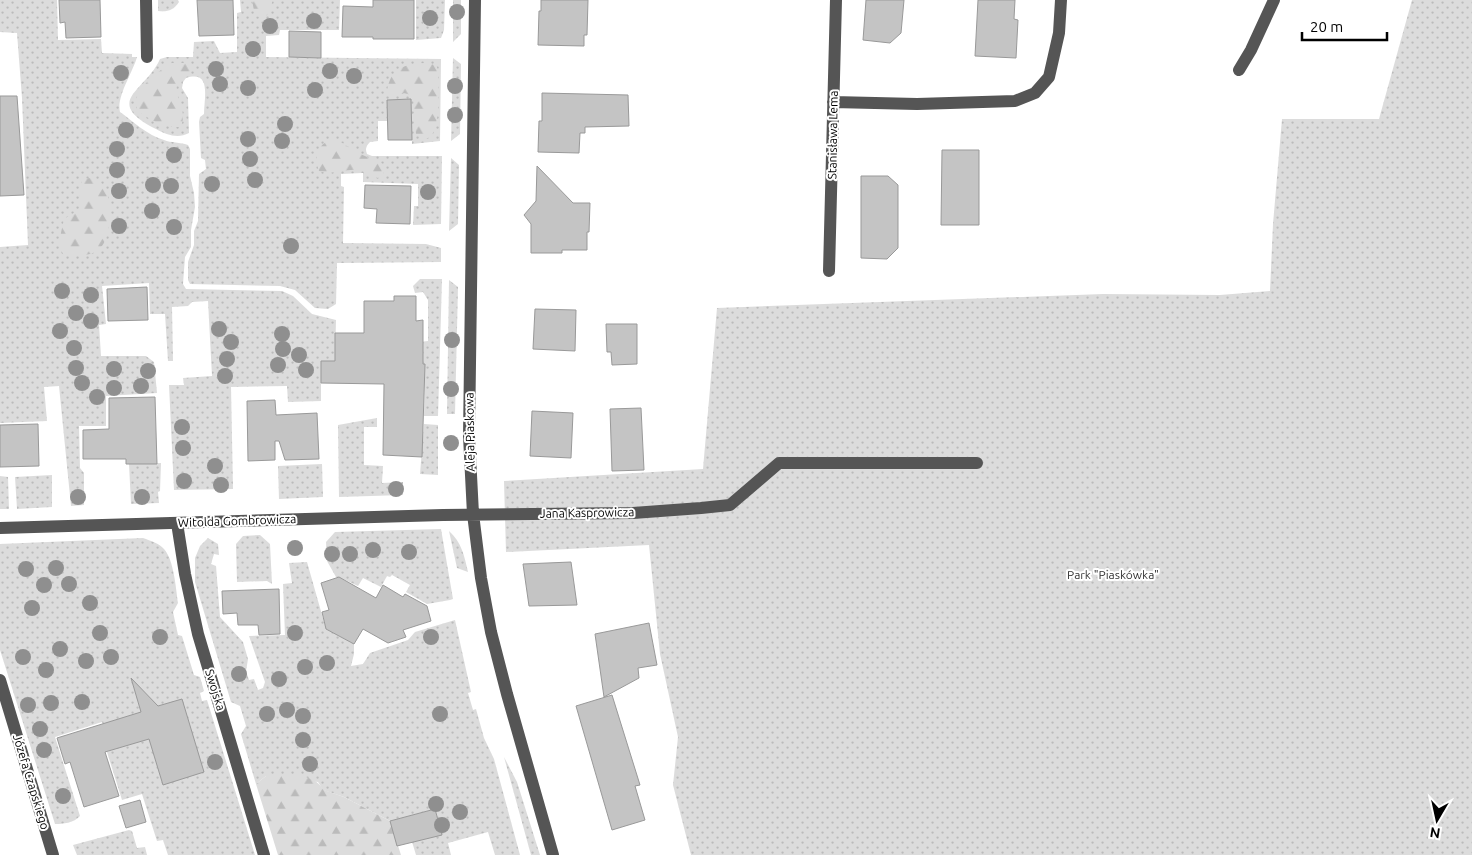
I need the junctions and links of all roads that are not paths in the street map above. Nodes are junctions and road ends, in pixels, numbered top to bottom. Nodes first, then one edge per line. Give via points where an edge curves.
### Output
1 (146, 0) edge
2 (475, 0) edge
3 (836, 0) edge
4 (1061, 0) edge
5 (1274, 0) edge
6 (147, 57) dead end
7 (1240, 70) dead end
8 (833, 102) junction
9 (829, 271) dead end
10 (977, 463) dead end
11 (474, 514) junction
12 (177, 523) junction
13 (0, 528) edge
14 (0, 680) edge
15 (53, 855) edge
16 (264, 855) edge
17 (553, 855) edge

1 - 6 street
2 - 11 street, Aleja Piaskowa via 469,436
3 - 8 street, Stanisława Lema
4 - 8 street via 1059,33 1049,78 1035,93 1015,101
5 - 7 street
8 - 9 street, Stanisława Lema
10 - 11 street, Jana Kasprowicza via 779,463 730,505 634,513
11 - 12 street, Witolda Gombrowicza
11 - 17 street, Aleja Piaskowa via 491,632
12 - 13 street, Witolda Gombrowicza
12 - 16 street, Swojska via 198,634
14 - 15 street, Józefa Czapskiego

